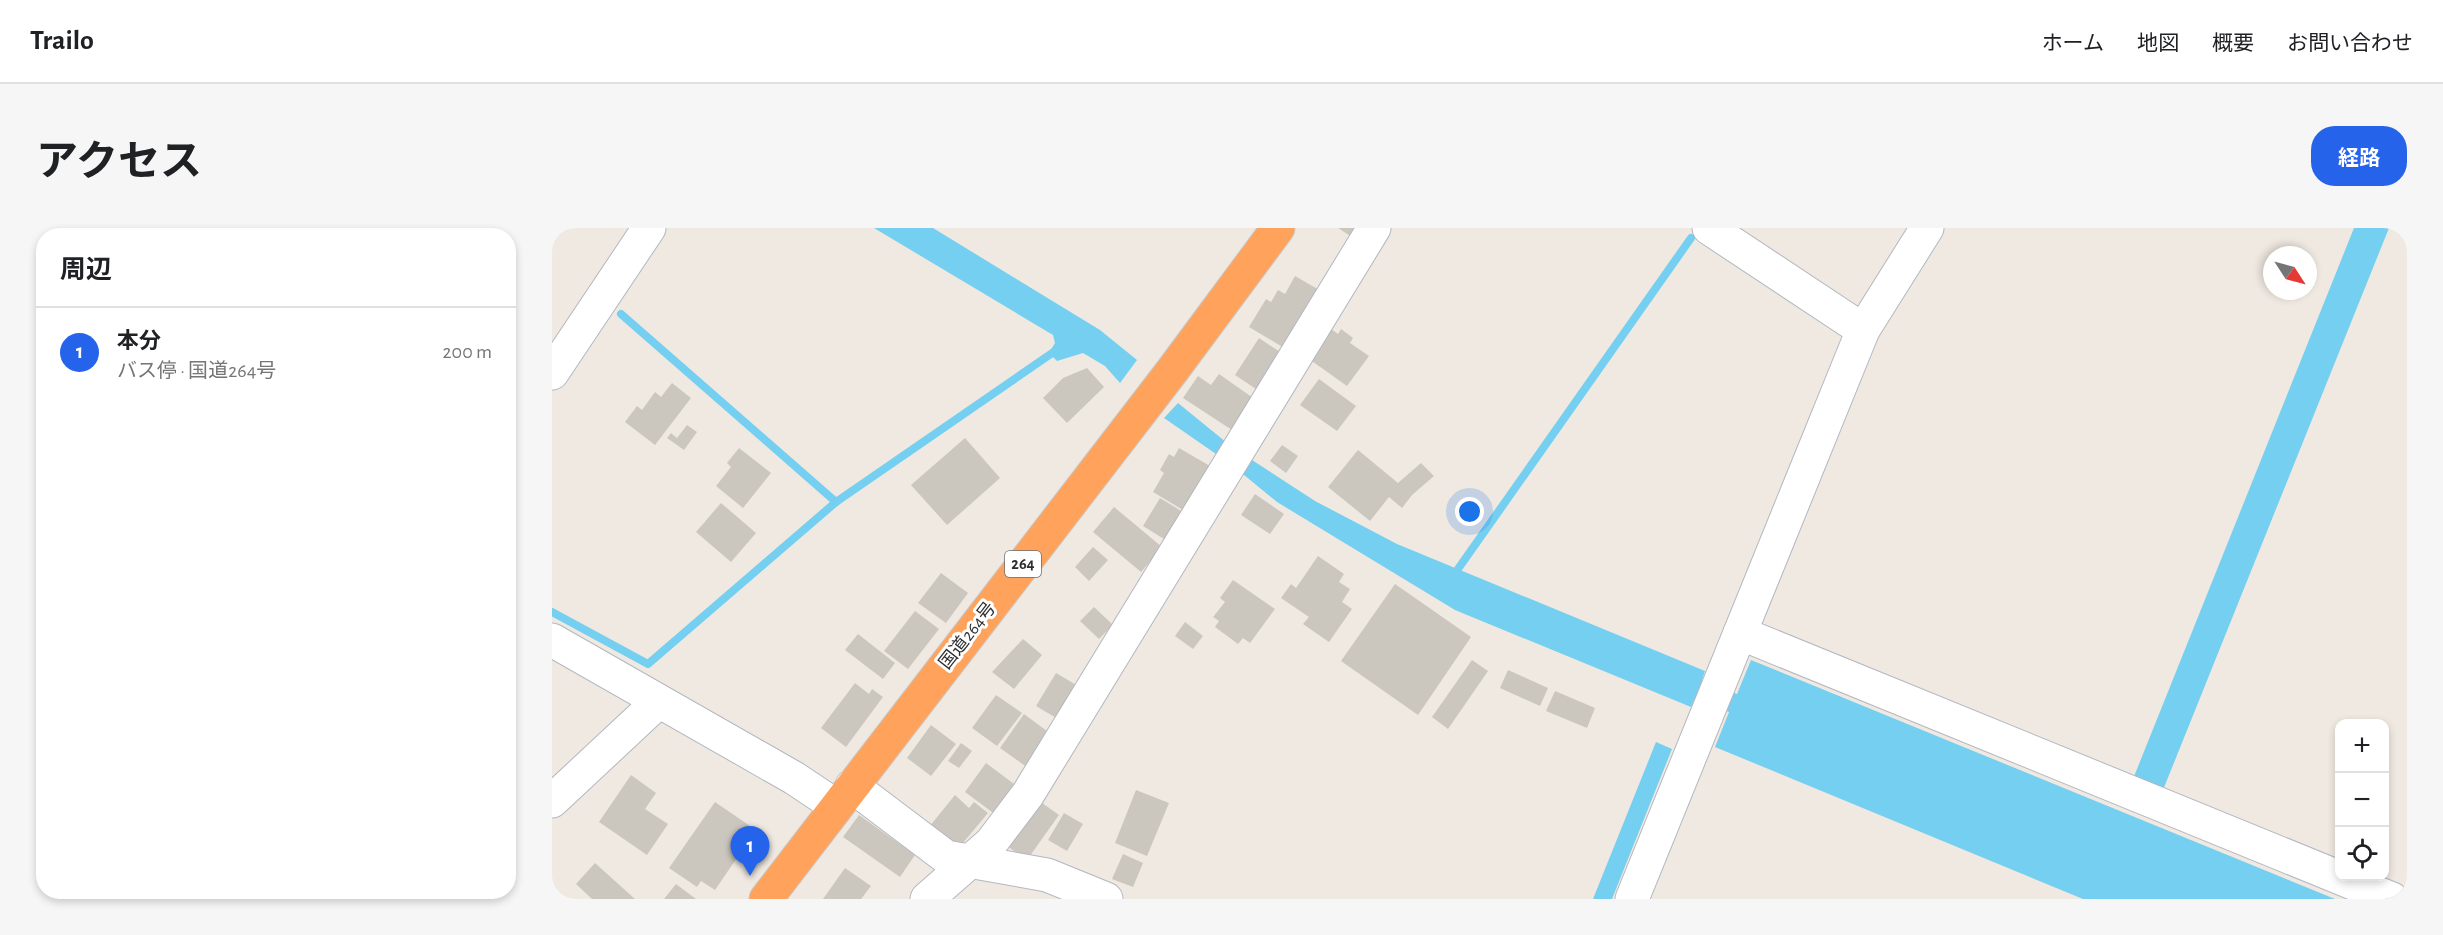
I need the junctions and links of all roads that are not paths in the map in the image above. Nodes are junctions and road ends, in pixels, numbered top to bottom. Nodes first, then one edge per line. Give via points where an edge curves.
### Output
1 (649, 228) edge
2 (1278, 228) edge
3 (1374, 228) edge
4 (1709, 228) edge
5 (1927, 228) edge
6 (1863, 330) junction
7 (552, 373) edge
8 (1740, 633) junction
9 (552, 640) edge
10 (658, 702) junction
11 (844, 796) junction
12 (552, 801) edge
13 (972, 861) junction
14 (766, 899) edge
15 (927, 899) edge
16 (1106, 899) edge
17 (1632, 899) edge
18 (2392, 899) edge

1 - 7 street
2 - 11 highway, 国道264号 / 264 via 1165,381
3 - 13 street via 1028,794 991,843
4 - 6 street
5 - 6 street
6 - 8 street
8 - 17 street
8 - 18 street
9 - 10 street
10 - 11 street via 794,778
10 - 12 street
11 - 13 street via 946,856
11 - 14 highway, 国道264号 / 264
13 - 15 street
13 - 16 street via 1047,875

